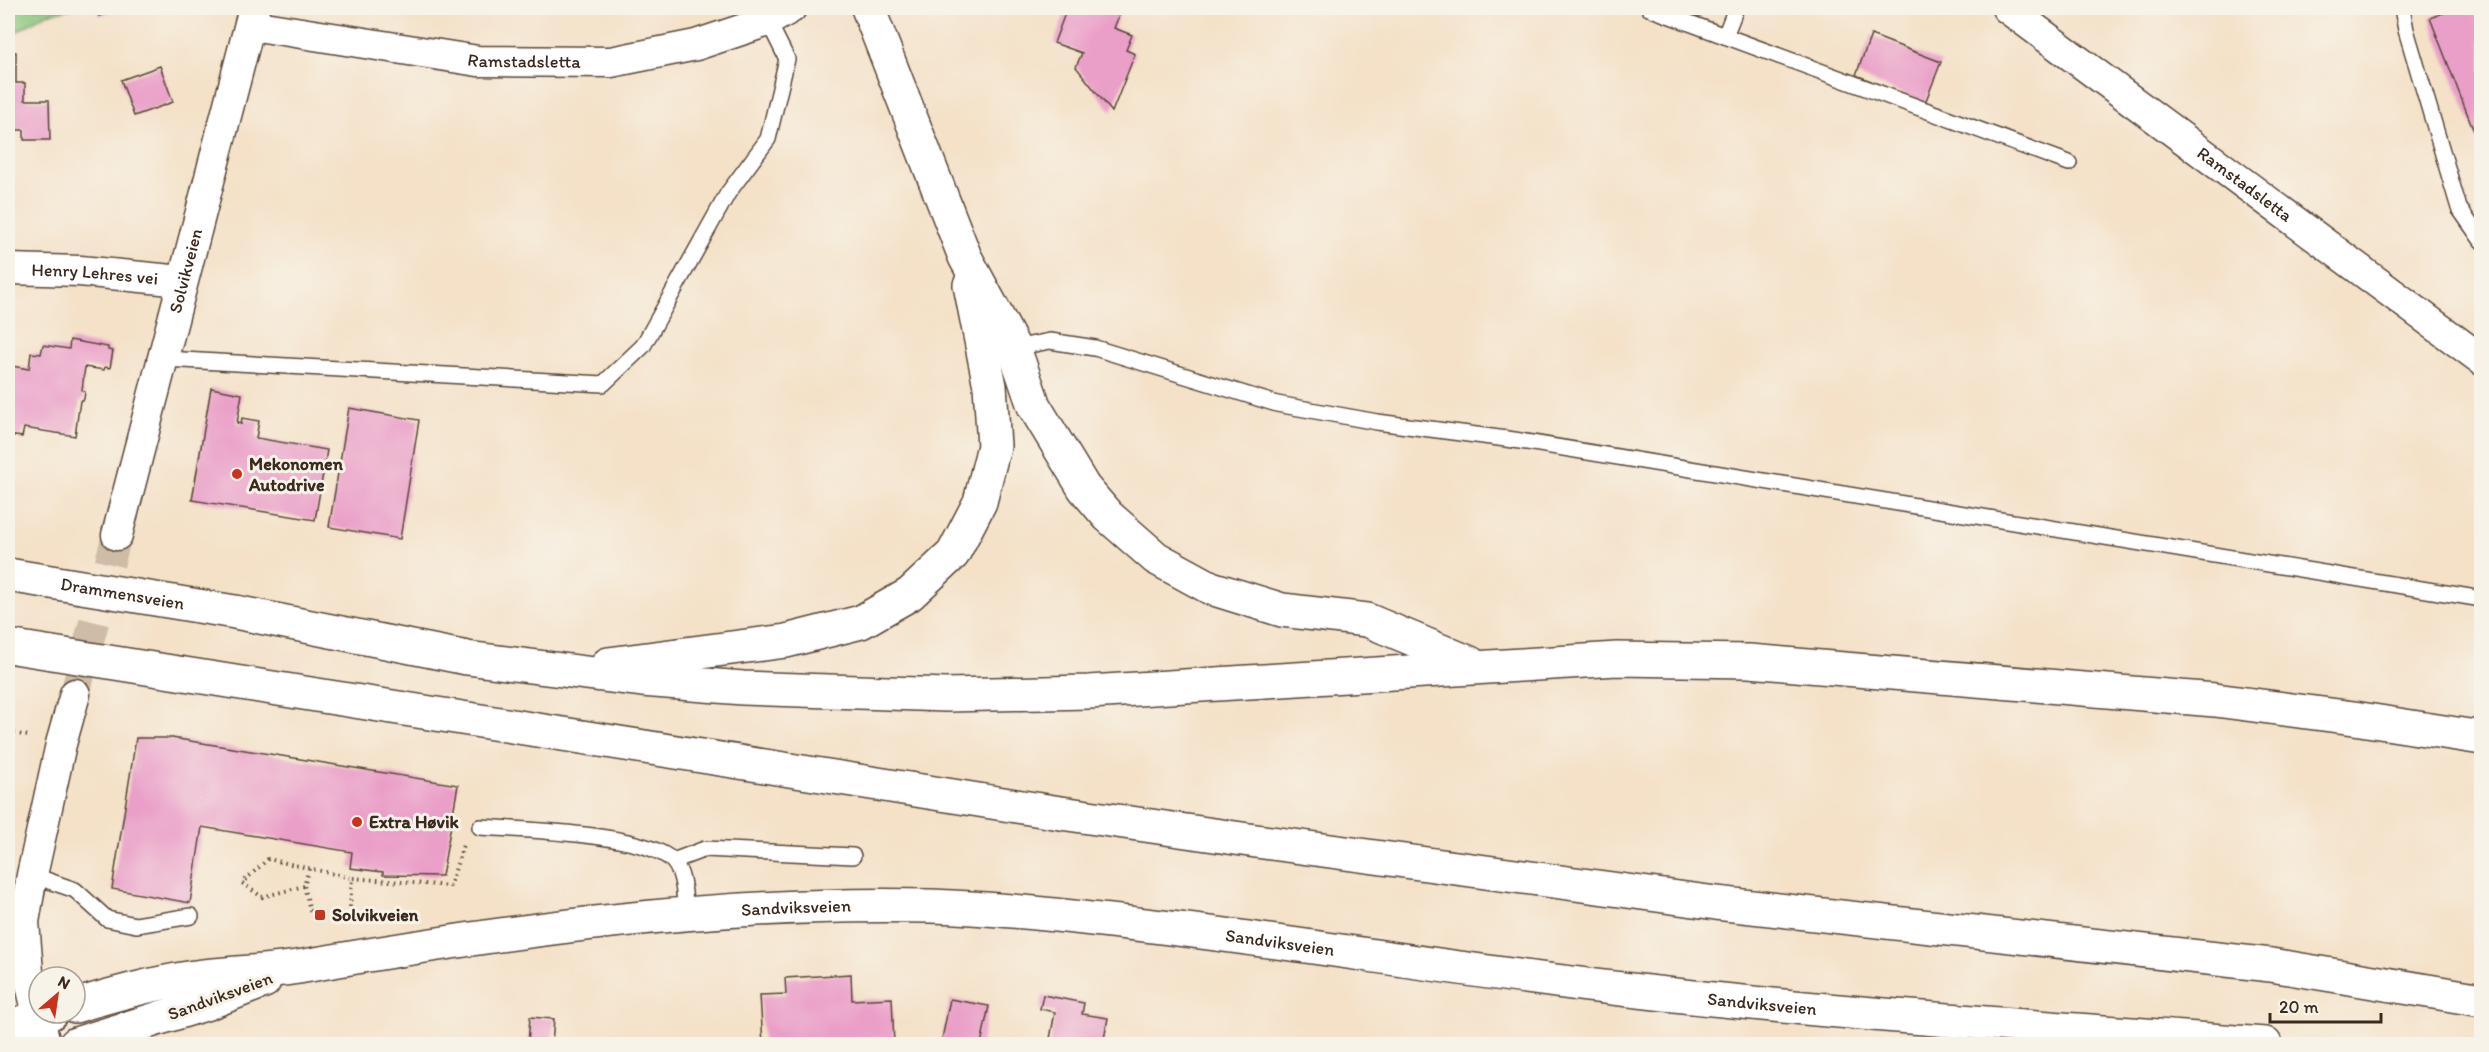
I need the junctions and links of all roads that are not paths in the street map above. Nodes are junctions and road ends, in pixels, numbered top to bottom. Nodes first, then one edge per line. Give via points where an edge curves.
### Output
1 (867, 8) edge
2 (1649, 8) edge
3 (1736, 8) edge
4 (2007, 8) edge
5 (2402, 8) edge
6 (779, 14) edge
7 (253, 16) edge
8 (1725, 36) junction
9 (2069, 164) dead end
10 (2481, 241) edge
11 (965, 257) junction
12 (8, 269) edge
13 (182, 281) junction
14 (1014, 348) junction
15 (165, 359) junction
16 (2481, 360) edge
17 (117, 535) tunnel mouth
18 (8, 575) edge
19 (2481, 598) edge
20 (8, 646) edge
21 (1477, 666) junction
22 (565, 670) junction
23 (75, 694) tunnel mouth
24 (2481, 738) edge
25 (480, 826) road end
26 (853, 856) dead end
27 (673, 861) junction
28 (32, 875) junction
29 (686, 914) junction
30 (191, 916) dead end
31 (27, 965) edge
32 (296, 968) junction
33 (2481, 1000) edge
34 (87, 1003) edge
35 (2130, 1039) edge
36 (76, 1044) edge
37 (2265, 1044) edge

1 - 11 main road
2 - 8 lane
3 - 8 lane
4 - 16 street, Ramstadsletta
5 - 10 lane via 2459,208
6 - 7 street, Ramstadsletta via 696,45 611,62 478,61
6 - 15 lane via 787,59 768,139 728,193 643,346 603,384
7 - 13 street, Solvikveien
8 - 9 lane
11 - 14 main road
11 - 22 main road via 990,386 994,446 980,502 953,554 910,594 861,622 786,641
12 - 13 street, Henry Lehres vei
13 - 15 street, Solvikveien
14 - 19 lane via 1050,340 1095,348 1277,404
14 - 21 main road via 1034,406 1084,488 1115,524 1156,558 1211,588 1247,602 1308,615 1367,620
15 - 17 street, Solvikveien
18 - 22 main road, Drammensveien via 235,612 467,658
20 - 33 main road via 1256,841 1716,903 2271,965
21 - 22 main road via 1089,692 947,695 742,688
21 - 24 main road via 1617,659 1749,661 2215,700
23 - 28 street
25 - 27 lane via 648,846
26 - 27 lane via 705,849
27 - 29 lane via 683,879
28 - 30 lane via 75,890 107,919 136,925
28 - 31 street via 24,922
29 - 32 main road, Sandviksveien via 466,939
29 - 35 main road, Sandviksveien via 855,906 1022,912 1204,932 1698,998
32 - 34 main road, Sandviksveien via 200,976
32 - 36 main road, Sandviksveien via 208,1003
35 - 37 main road, Sandviksveien

